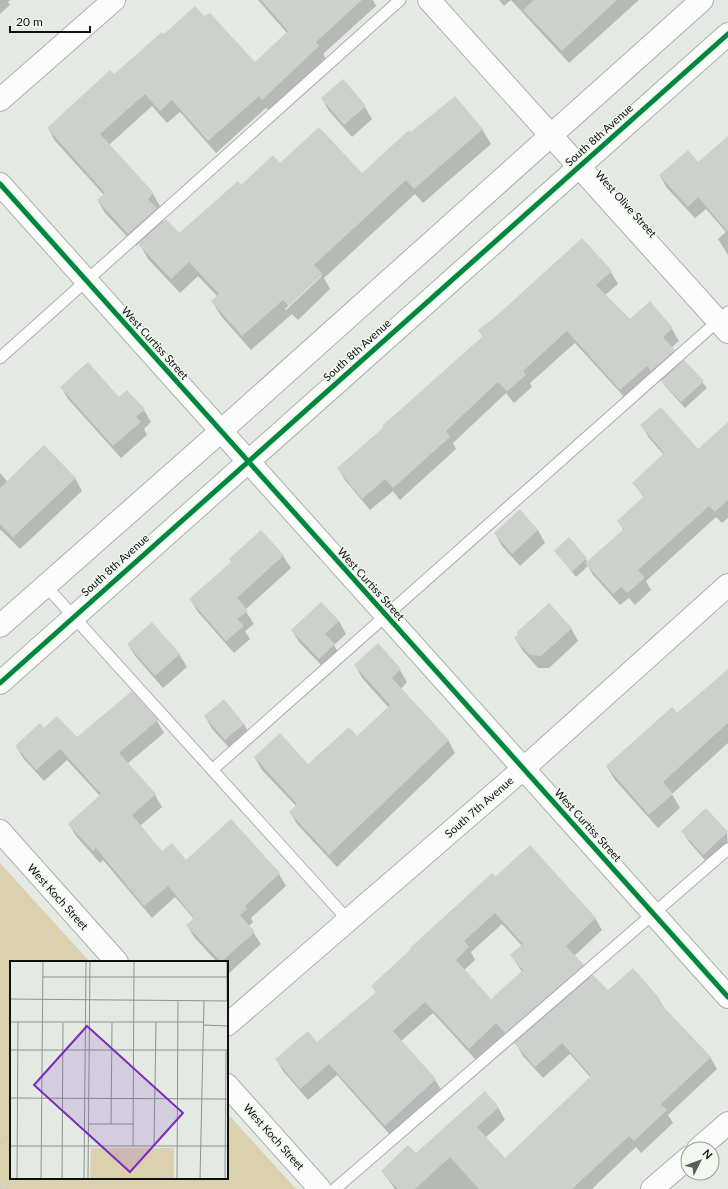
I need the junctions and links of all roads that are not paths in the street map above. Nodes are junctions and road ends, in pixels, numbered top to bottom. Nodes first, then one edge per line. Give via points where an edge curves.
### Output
1 (114, 0) edge
2 (400, 0) edge
3 (429, 0) edge
4 (702, 0) edge
5 (728, 34) edge
6 (0, 100) edge
7 (551, 136) junction
8 (579, 166) junction
9 (0, 184) edge
10 (87, 281) junction
11 (725, 322) edge
12 (0, 358) edge
13 (221, 431) junction
14 (248, 460) junction
15 (45, 585) junction
16 (728, 585) edge
17 (73, 616) junction
18 (387, 616) junction
19 (0, 626) edge
20 (0, 683) edge
21 (523, 769) junction
22 (212, 770) junction
23 (0, 831) edge
24 (728, 849) edge
25 (654, 914) junction
26 (348, 920) junction
27 (116, 961) edge
28 (728, 997) edge
29 (228, 1024) edge
30 (228, 1086) edge
31 (728, 1124) edge
32 (708, 1141) edge
33 (680, 1165) edge
34 (320, 1189) edge
35 (335, 1189) edge
36 (652, 1189) edge

1 - 6 street
2 - 10 lane
3 - 7 street, West Olive Street
4 - 7 street
5 - 8 street, South 8th Avenue
7 - 8 street, West Olive Street
7 - 13 street
8 - 11 street, West Olive Street
8 - 14 street, South 8th Avenue
9 - 10 street, West Curtiss Street
10 - 12 lane
10 - 13 street, West Curtiss Street
11 - 18 lane
13 - 14 street, West Curtiss Street
13 - 15 street
14 - 17 street, South 8th Avenue
14 - 18 street, West Curtiss Street
15 - 17 lane
15 - 19 street
16 - 21 street, South 7th Avenue
17 - 20 street, South 8th Avenue
17 - 22 lane
18 - 21 street, West Curtiss Street
18 - 22 lane
21 - 25 street, West Curtiss Street
21 - 26 street, South 7th Avenue
22 - 26 lane
23 - 27 street, West Koch Street
24 - 25 lane
25 - 28 street, West Curtiss Street
25 - 35 lane
26 - 29 street, South 7th Avenue
30 - 34 street, West Koch Street
31 - 32 street
33 - 36 street

